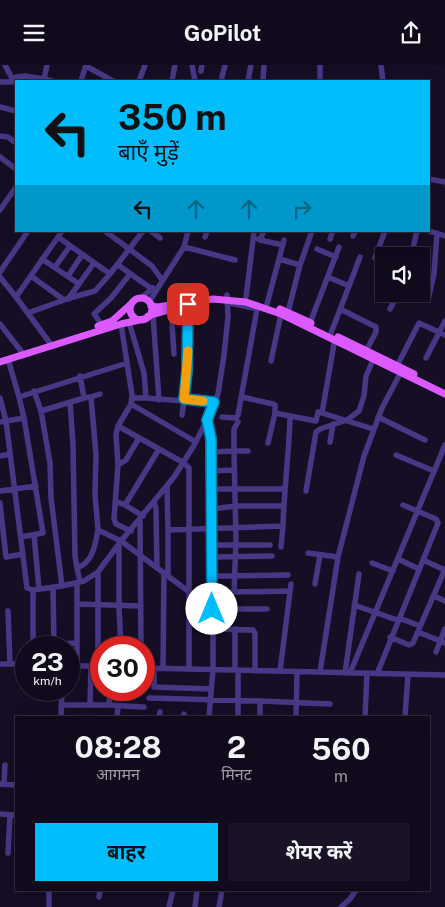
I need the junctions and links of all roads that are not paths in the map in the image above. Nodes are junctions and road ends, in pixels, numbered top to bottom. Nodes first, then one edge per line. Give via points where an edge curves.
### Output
1 (5, 65) edge
2 (48, 65) edge
3 (145, 65) edge
4 (175, 65) edge
5 (192, 65) edge
6 (225, 65) edge
7 (251, 65) edge
8 (264, 65) edge
9 (320, 65) edge
10 (381, 65) edge
11 (86, 66) edge
12 (14, 79) junction
13 (44, 79) junction
14 (48, 80) edge
15 (81, 80) edge
16 (111, 80) edge
17 (139, 80) edge
18 (172, 80) edge
19 (195, 80) edge
20 (221, 80) edge
21 (248, 80) edge
22 (263, 80) edge
23 (320, 80) edge
24 (383, 80) edge
25 (0, 82) edge
26 (0, 107) edge
27 (15, 109) edge
28 (0, 135) edge
29 (15, 142) edge
30 (0, 157) edge
31 (15, 168) edge
32 (430, 179) edge
33 (445, 182) edge
34 (15, 183) edge
35 (15, 188) edge
36 (0, 204) edge
37 (0, 210) edge
38 (430, 231) edge
39 (27, 232) edge
40 (61, 232) edge
41 (106, 232) edge
42 (142, 232) edge
43 (152, 232) edge
44 (188, 232) edge
45 (264, 232) edge
46 (312, 232) edge
47 (333, 232) edge
48 (385, 232) edge
49 (417, 232) edge
50 (253, 233) edge
51 (437, 233) junction
52 (445, 236) edge
53 (58, 237) junction
54 (160, 237) dead end
55 (260, 239) junction
56 (330, 239) dead end
57 (70, 246) junction
58 (184, 247) junction
59 (340, 247) dead end
60 (379, 247) edge
61 (413, 247) edge
62 (317, 249) dead end
63 (130, 250) junction
64 (82, 255) junction
65 (336, 257) junction
66 (360, 257) dead end
67 (42, 259) junction
68 (279, 259) junction
69 (235, 260) dead end
70 (94, 263) junction
71 (118, 265) junction
72 (300, 265) junction
73 (54, 267) junction
74 (0, 272) edge
75 (130, 274) junction
76 (110, 275) junction
77 (31, 276) junction
78 (68, 276) junction
79 (0, 277) edge
80 (328, 277) junction
81 (162, 280) junction
82 (79, 284) junction
83 (349, 286) junction
84 (152, 289) junction
85 (430, 291) edge
86 (16, 297) junction
87 (246, 297) junction
88 (141, 298) junction
89 (66, 299) junction
90 (228, 299) junction
91 (394, 302) edge
92 (132, 303) junction
93 (267, 303) junction
94 (150, 304) junction
95 (188, 304) junction
96 (257, 304) junction
97 (171, 309) junction
98 (340, 309) junction
99 (390, 309) dead end
100 (28, 313) junction
101 (285, 315) junction
102 (148, 317) junction
103 (445, 321) edge
104 (125, 323) junction
105 (310, 323) junction
106 (0, 324) edge
107 (102, 325) junction
108 (442, 333) edge
109 (334, 336) junction
110 (51, 344) junction
111 (20, 351) junction
112 (366, 351) junction
113 (174, 354) dead end
114 (4, 358) edge
115 (426, 358) dead end
116 (373, 360) junction
117 (270, 361) dead end
118 (0, 362) edge
119 (127, 363) junction
120 (400, 369) junction
121 (80, 377) junction
122 (445, 389) edge
123 (34, 391) junction
124 (100, 394) dead end
125 (445, 394) edge
126 (19, 397) junction
127 (91, 397) junction
128 (242, 397) junction
129 (0, 398) edge
130 (84, 398) junction
131 (146, 398) junction
132 (159, 400) junction
133 (184, 400) junction
134 (132, 401) junction
135 (70, 402) junction
136 (214, 402) junction
137 (41, 411) junction
138 (275, 413) junction
139 (322, 413) junction
140 (182, 415) dead end
141 (222, 417) dead end
142 (290, 417) junction
143 (378, 417) junction
144 (24, 419) junction
145 (207, 420) junction
146 (347, 420) junction
147 (238, 421) dead end
148 (3, 422) edge
149 (333, 424) junction
150 (118, 426) junction
151 (373, 429) junction
152 (138, 438) junction
153 (425, 440) dead end
154 (196, 442) junction
155 (330, 442) dead end
156 (268, 443) dead end
157 (445, 445) edge
158 (159, 449) junction
159 (234, 451) junction
160 (248, 451) dead end
161 (211, 452) junction
162 (10, 454) junction
163 (396, 455) dead end
164 (0, 456) edge
165 (184, 463) junction
166 (118, 465) junction
167 (234, 470) junction
168 (211, 471) junction
169 (434, 471) junction
170 (36, 486) junction
171 (167, 486) junction
172 (235, 488) junction
173 (14, 489) junction
174 (211, 489) junction
175 (284, 489) junction
176 (0, 491) edge
177 (306, 491) dead end
178 (115, 501) junction
179 (154, 502) junction
180 (0, 503) edge
181 (125, 505) junction
182 (283, 505) junction
183 (404, 505) dead end
184 (235, 506) junction
185 (212, 509) junction
186 (418, 511) junction
187 (141, 518) junction
188 (282, 526) junction
189 (236, 527) junction
190 (212, 528) junction
191 (189, 529) junction
192 (98, 530) junction
193 (168, 530) junction
194 (131, 531) junction
195 (34, 535) junction
196 (21, 537) junction
197 (120, 543) junction
198 (212, 545) junction
199 (236, 545) junction
200 (270, 545) dead end
201 (281, 547) dead end
202 (308, 553) dead end
203 (23, 554) junction
204 (320, 555) junction
205 (140, 556) junction
206 (213, 557) junction
207 (235, 557) junction
208 (272, 557) dead end
209 (338, 557) junction
210 (398, 559) junction
211 (423, 561) junction
212 (372, 563) dead end
213 (77, 568) junction
214 (157, 568) junction
215 (419, 569) junction
216 (445, 569) edge
217 (392, 571) junction
218 (98, 572) junction
219 (359, 574) dead end
220 (166, 575) junction
221 (235, 575) junction
222 (288, 575) dead end
223 (213, 576) junction
224 (78, 583) junction
225 (290, 583) dead end
226 (315, 584) dead end
227 (442, 584) edge
228 (62, 586) junction
229 (53, 587) junction
230 (36, 589) junction
231 (290, 591) junction
232 (189, 592) junction
233 (212, 593) junction
234 (234, 593) junction
235 (434, 596) junction
236 (445, 601) edge
237 (77, 604) junction
238 (98, 605) junction
239 (354, 605) junction
240 (119, 606) junction
241 (141, 606) junction
242 (212, 609) junction
243 (267, 609) dead end
244 (8, 611) dead end
245 (375, 611) junction
246 (398, 619) junction
247 (212, 629) junction
248 (235, 629) junction
249 (419, 629) junction
250 (445, 629) edge
251 (34, 636) edge
252 (54, 636) edge
253 (77, 636) edge
254 (97, 636) edge
255 (120, 636) edge
256 (141, 636) edge
257 (390, 637) junction
258 (443, 642) edge
259 (436, 652) dead end
260 (0, 664) edge
261 (10, 664) junction
262 (15, 664) edge
263 (155, 668) edge
264 (163, 668) junction
265 (189, 669) junction
266 (213, 669) junction
267 (237, 670) junction
268 (255, 671) junction
269 (280, 671) junction
270 (296, 672) junction
271 (320, 672) junction
272 (347, 673) junction
273 (367, 673) junction
274 (377, 674) junction
275 (408, 675) junction
276 (445, 675) edge
277 (155, 687) edge
278 (211, 689) junction
279 (155, 699) edge
280 (61, 701) edge
281 (91, 701) edge
282 (109, 701) edge
283 (210, 701) junction
284 (237, 701) junction
285 (260, 701) junction
286 (297, 703) junction
287 (330, 704) dead end
288 (61, 705) junction
289 (90, 705) junction
290 (109, 705) junction
291 (118, 706) junction
292 (144, 707) dead end
293 (61, 716) edge
294 (117, 716) edge
295 (210, 716) edge
296 (238, 716) edge
297 (260, 716) edge
298 (296, 716) edge
299 (365, 716) edge
300 (405, 716) edge
301 (4, 765) dead end
302 (2, 784) edge
303 (15, 785) edge
304 (0, 814) edge
305 (13, 815) edge
306 (8, 853) dead end
307 (49, 891) edge
308 (172, 891) edge
309 (197, 891) edge
310 (220, 891) edge
311 (355, 891) edge
312 (49, 907) edge
313 (169, 907) edge
314 (195, 907) edge
315 (219, 907) edge
316 (341, 907) edge

1 - 12 street
2 - 13 street
3 - 17 street
4 - 18 street
5 - 19 street
6 - 20 street
7 - 21 street
8 - 22 street
9 - 23 street
10 - 24 street
11 - 15 street
11 - 16 street
12 - 13 street via 25,76
12 - 25 street via 12,82
13 - 14 street
26 - 27 street
28 - 29 street
30 - 31 street
32 - 33 street
34 - 36 street
35 - 37 street
38 - 51 street
39 - 74 street
40 - 53 street
41 - 63 street
42 - 63 street
43 - 54 street
44 - 58 street
45 - 55 street
46 - 72 street
47 - 56 street
48 - 60 street
49 - 61 street
50 - 55 street
50 - 87 street
51 - 52 street
51 - 85 street
53 - 57 street
53 - 67 street
55 - 68 street via 284,242
57 - 64 street
57 - 73 street
58 - 69 street
58 - 81 street
59 - 65 street
62 - 65 street
63 - 71 street
63 - 81 street via 152,266
64 - 70 street
64 - 78 street
65 - 80 street
66 - 83 street
67 - 73 street
67 - 77 street
68 - 72 street
68 - 93 street
70 - 76 street
70 - 82 street
71 - 75 street
71 - 76 street
72 - 101 street
73 - 78 street
75 - 84 street
75 - 107 street via 94,314
76 - 89 street via 95,291
77 - 86 street
77 - 89 street
78 - 82 street
79 - 86 street
80 - 83 street
80 - 105 street
81 - 84 street
81 - 94 street
82 - 89 street
83 - 98 street
84 - 88 street
86 - 100 street
87 - 90 main road
87 - 96 main road
88 - 92 main road
88 - 94 main road
89 - 100 street
90 - 94 main road via 205,296 164,307
90 - 95 main road
90 - 96 main road
90 - 136 street via 224,355
91 - 99 street
92 - 102 main road via 132,315 138,319
92 - 107 main road via 112,321
93 - 96 main road
93 - 101 main road
94 - 102 main road
95 - 97 main road
95 - 133 street
96 - 101 main road
96 - 128 street
97 - 102 main road
97 - 113 street
98 - 109 street
98 - 112 street via 376,327
100 - 110 street
101 - 105 main road
101 - 109 main road
101 - 117 street
102 - 104 main road
102 - 132 street
103 - 108 street
104 - 110 main road
104 - 119 street
104 - 131 street via 144,373
105 - 109 main road
106 - 111 street
107 - 110 main road
108 - 115 street
108 - 120 street via 419,323
109 - 112 main road
109 - 116 main road
109 - 139 street
110 - 111 main road
110 - 114 main road
111 - 114 main road
112 - 120 main road
114 - 118 main road
114 - 126 street
116 - 120 main road
116 - 146 street via 366,376 361,407
119 - 121 street
119 - 134 street
120 - 122 main road
120 - 125 main road
120 - 143 street
121 - 123 street
121 - 130 street
123 - 126 street
123 - 137 street
124 - 127 street
126 - 144 street
127 - 130 street
127 - 192 street
128 - 138 street via 273,404
128 - 141 street via 238,417
129 - 148 street
130 - 135 street
131 - 132 street
131 - 134 street
132 - 133 street
133 - 136 street
133 - 140 street
134 - 150 street
134 - 154 street
135 - 137 street
135 - 213 street
136 - 145 street
137 - 228 street via 50,463
138 - 142 street
138 - 156 street
139 - 142 street via 318,412 316,421
139 - 146 street
142 - 175 street
143 - 151 street
143 - 153 street
144 - 148 street
144 - 170 street
145 - 154 street
145 - 161 street
146 - 149 street
146 - 151 street
147 - 159 street via 234,429
148 - 162 street
149 - 155 street
149 - 177 street via 316,432
150 - 152 street
150 - 166 street
151 - 209 street
152 - 158 street
152 - 166 street via 126,460
154 - 165 street
157 - 169 street
158 - 165 street
158 - 181 street
159 - 160 street
159 - 161 street
159 - 167 street
161 - 168 street
162 - 164 street
162 - 173 street
163 - 169 street
165 - 171 street
165 - 191 street via 189,468
166 - 178 street
167 - 168 street
167 - 172 street
168 - 174 street
169 - 186 street
170 - 173 street
170 - 195 street via 43,533
171 - 179 street
171 - 193 street
172 - 174 street
172 - 175 street
172 - 184 street
173 - 176 street
173 - 196 street
174 - 185 street
175 - 182 street
178 - 181 street
178 - 194 street via 114,522
179 - 187 street
179 - 214 street
180 - 203 street via 6,557
181 - 187 street
182 - 184 street
182 - 188 street
183 - 186 street
184 - 185 street
184 - 189 street
185 - 190 street
186 - 210 street
186 - 211 street via 438,523
187 - 194 street
187 - 205 street
188 - 189 street
188 - 201 street
189 - 190 street
189 - 199 street
190 - 191 street
190 - 198 street
191 - 193 street
191 - 232 street
192 - 197 street
192 - 213 street via 89,560
193 - 220 street
194 - 197 street
195 - 196 street
195 - 230 street
196 - 203 street
197 - 205 street
197 - 218 street
197 - 240 street
198 - 199 street
198 - 206 street
199 - 200 street
199 - 207 street
202 - 204 street
203 - 230 street via 27,587
204 - 209 street
204 - 226 street
205 - 214 street
205 - 241 street
206 - 207 street
206 - 223 street
207 - 208 street
207 - 221 street
209 - 271 street
210 - 215 street
210 - 217 street
211 - 215 street
211 - 216 street
212 - 217 street
213 - 224 street
214 - 220 street
215 - 246 street
216 - 227 street
217 - 245 street
218 - 224 street
218 - 238 street
219 - 239 street
220 - 232 street
220 - 264 street
221 - 222 street
221 - 223 street
221 - 234 street
223 - 233 street
224 - 228 street
224 - 237 street
225 - 231 street
227 - 235 street
228 - 229 street
229 - 230 street
229 - 252 street
230 - 251 street
231 - 234 street
231 - 269 street
232 - 242 street
232 - 265 street
233 - 234 street
233 - 242 street
235 - 236 street
235 - 249 street
237 - 238 street
237 - 253 street
238 - 240 street
238 - 254 street
239 - 245 street
239 - 272 street
240 - 241 street
240 - 255 street
241 - 256 street
242 - 243 street
242 - 247 street
244 - 261 street
245 - 246 street
245 - 272 street
246 - 249 street
246 - 257 street
247 - 248 street
247 - 266 street
248 - 267 street
248 - 268 street via 254,632
249 - 257 street via 412,645
249 - 258 street
250 - 258 street
257 - 274 street
258 - 259 street
260 - 261 street
261 - 262 street
263 - 264 street
264 - 265 street
265 - 266 street
266 - 267 street
266 - 278 street
267 - 268 street
267 - 284 street
268 - 269 street
269 - 270 street
270 - 271 street
270 - 286 street
271 - 272 street
272 - 273 street
273 - 274 street
273 - 299 street
274 - 275 street
275 - 276 street
275 - 300 street
277 - 278 street
278 - 283 street
279 - 283 street
280 - 288 street
281 - 289 street
282 - 290 street
283 - 284 street
283 - 295 street
284 - 285 street
284 - 296 street
285 - 286 street
285 - 297 street
286 - 287 street
286 - 298 street
288 - 289 street
288 - 293 street
289 - 290 street
290 - 291 street
291 - 292 street
291 - 294 street
301 - 302 street
302 - 303 street
304 - 305 street
305 - 306 street
307 - 312 street
308 - 313 street
309 - 314 street
310 - 315 street
311 - 316 street

